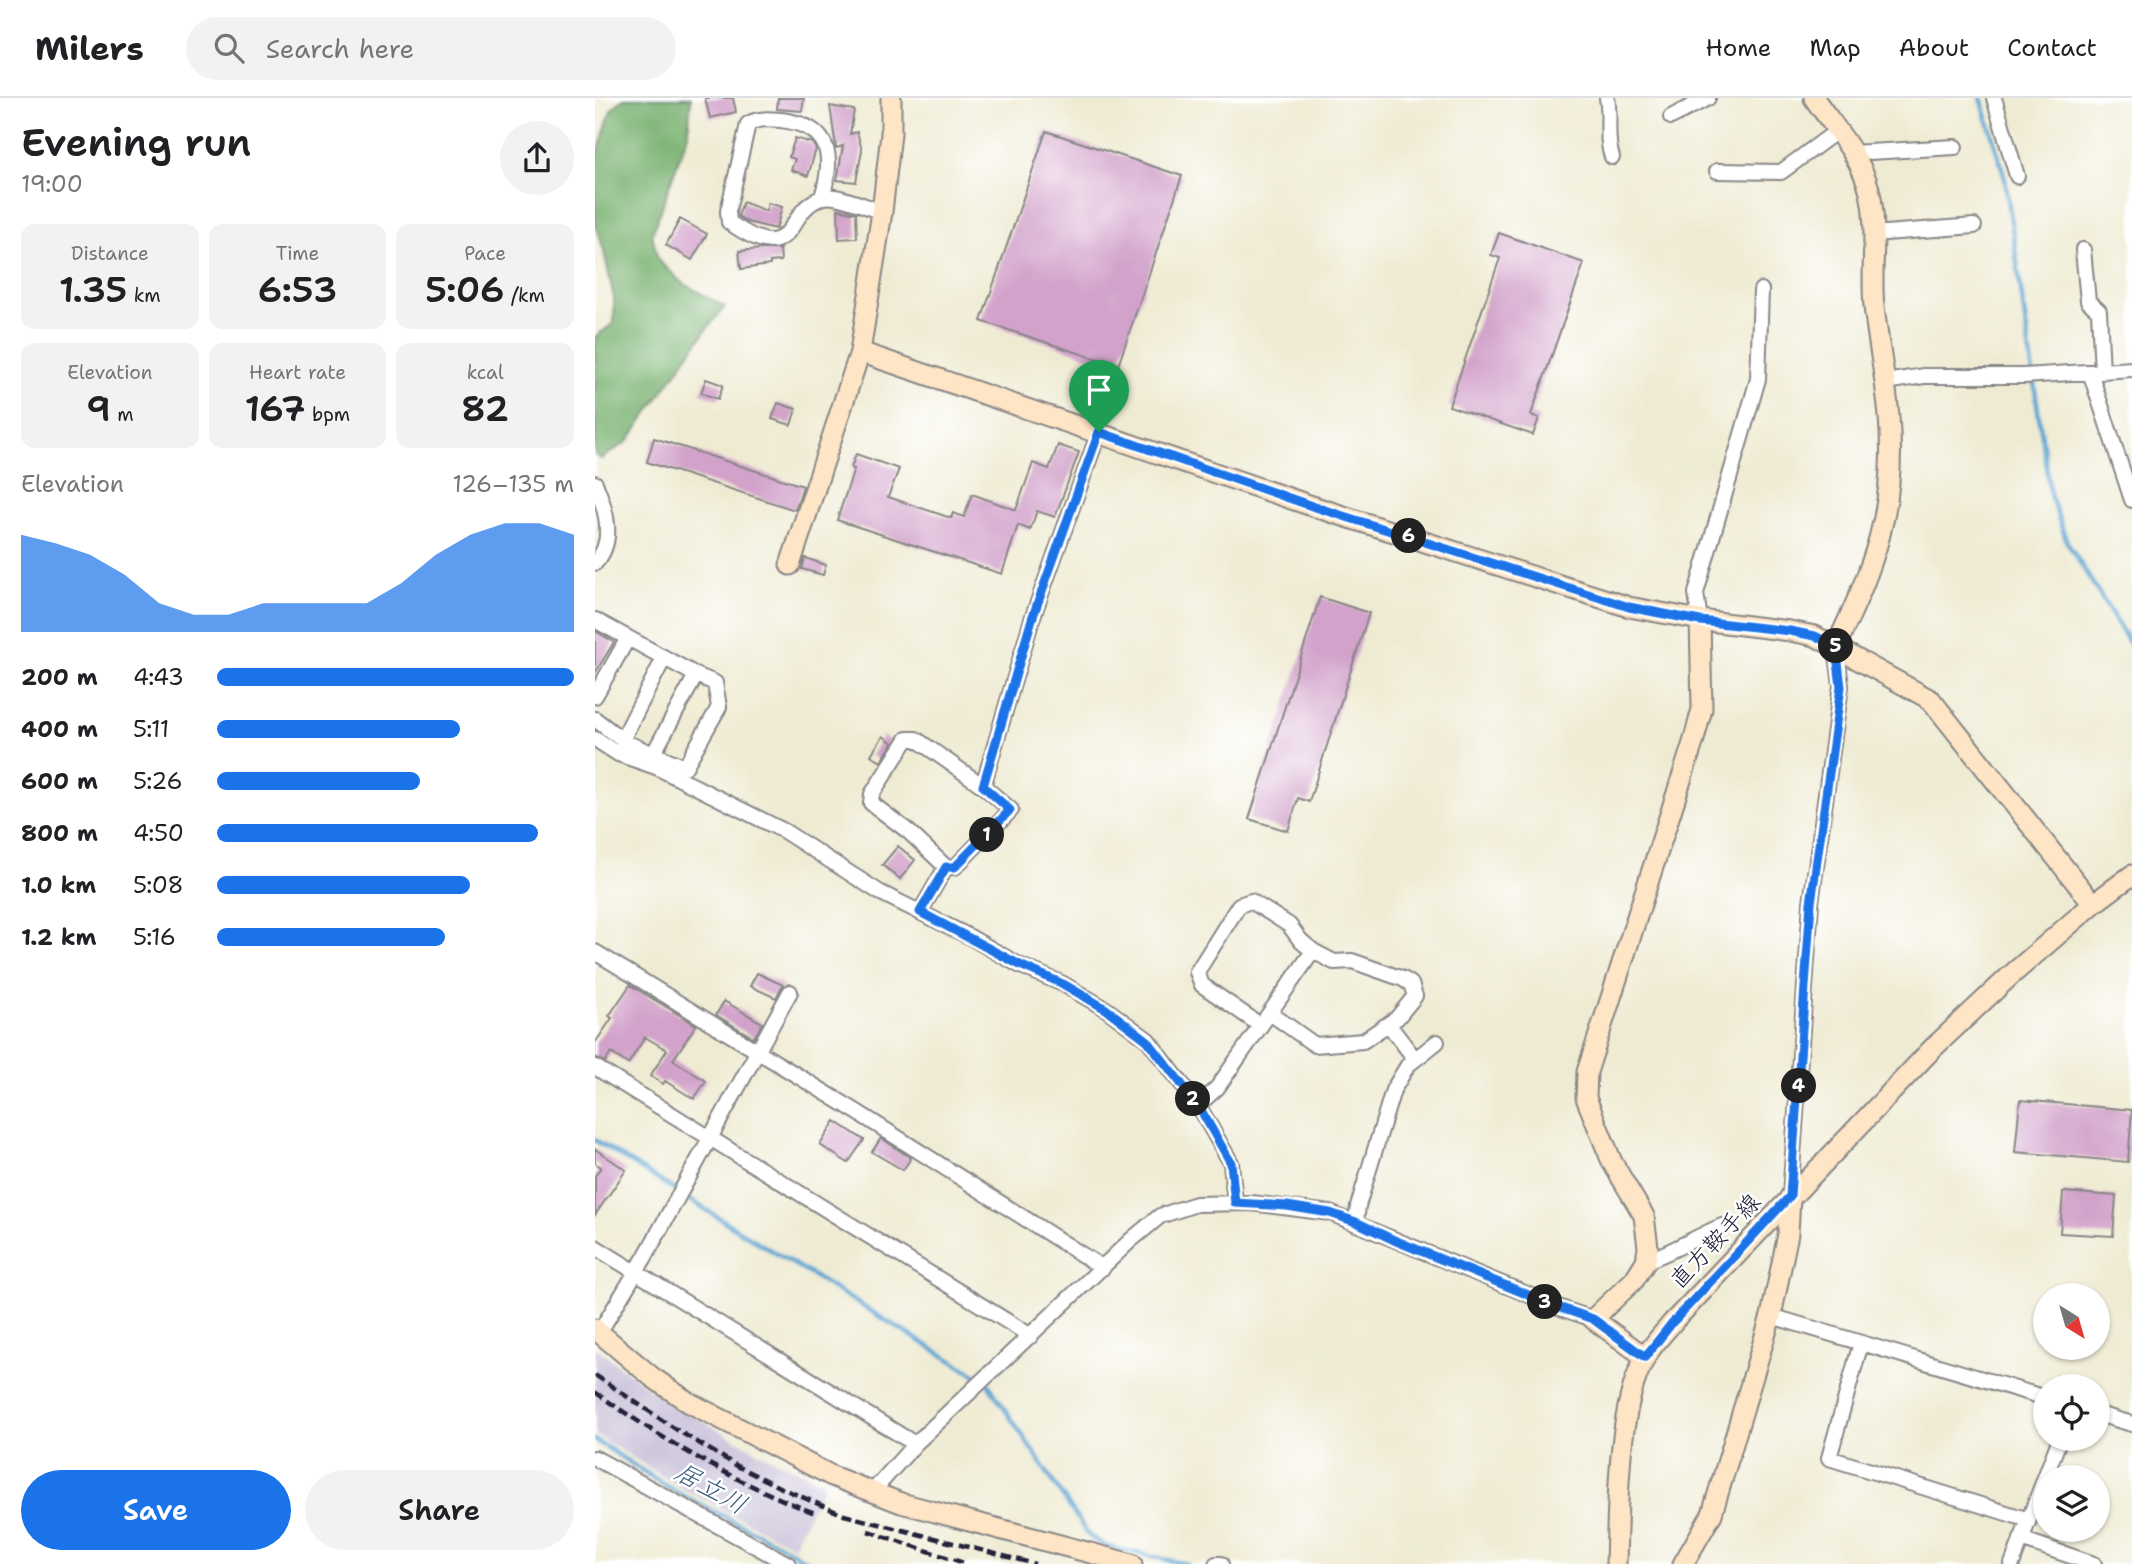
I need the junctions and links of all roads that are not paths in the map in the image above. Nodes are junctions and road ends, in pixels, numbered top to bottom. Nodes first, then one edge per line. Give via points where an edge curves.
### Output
1 (891, 98) edge
2 (1607, 98) edge
3 (1708, 98) edge
4 (1814, 98) edge
5 (1994, 98) edge
6 (1671, 117) dead end
7 (1837, 131) junction
8 (1955, 147) dead end
9 (1852, 153) junction
10 (1612, 157) dead end
11 (1717, 171) dead end
12 (2017, 176) dead end
13 (822, 197) junction
14 (882, 212) junction
15 (1974, 226) dead end
16 (1873, 234) junction
17 (2083, 250) dead end
18 (1761, 290) dead end
19 (860, 352) junction
20 (2132, 369) edge
21 (2096, 372) junction
22 (1885, 382) junction
23 (1099, 432) junction
24 (595, 483) edge
25 (2132, 500) edge
26 (595, 563) edge
27 (790, 565) dead end
28 (595, 620) edge
29 (1700, 621) junction
30 (628, 638) junction
31 (1836, 646) junction
32 (664, 658) junction
33 (696, 675) junction
34 (595, 696) edge
35 (595, 719) edge
36 (595, 739) edge
37 (622, 740) junction
38 (651, 759) junction
39 (983, 786) junction
40 (946, 867) junction
41 (2132, 875) edge
42 (2093, 904) junction
43 (920, 912) junction
44 (1313, 951) junction
45 (595, 952) edge
46 (790, 992) dead end
47 (1271, 1013) junction
48 (1260, 1025) junction
49 (1388, 1025) junction
50 (1437, 1042) dead end
51 (756, 1051) junction
52 (1415, 1059) junction
53 (595, 1067) edge
54 (1198, 1105) junction
55 (710, 1138) junction
56 (1790, 1196) junction
57 (1235, 1203) junction
58 (1356, 1222) junction
59 (1722, 1226) dead end
60 (595, 1247) edge
61 (1646, 1261) junction
62 (1103, 1268) junction
63 (634, 1272) junction
64 (1770, 1316) junction
65 (1593, 1319) junction
66 (597, 1331) edge
67 (1031, 1336) junction
68 (1861, 1343) junction
69 (1645, 1357) junction
70 (2033, 1394) edge
71 (2110, 1417) edge
72 (2132, 1424) edge
73 (915, 1444) junction
74 (2055, 1451) edge
75 (595, 1458) edge
76 (872, 1492) junction
77 (2029, 1520) junction
78 (2021, 1539) junction
79 (788, 1564) edge
80 (1132, 1564) edge
81 (1616, 1564) edge
82 (1683, 1564) edge
83 (2011, 1564) edge
84 (2094, 1564) edge

1 - 14 street
2 - 10 street
3 - 6 street
4 - 7 street
5 - 12 street
7 - 9 street
7 - 11 street via 1781,172
8 - 9 street
9 - 16 street via 1869,189
13 - 13 street via 782,239 755,238 729,222 748,124 756,119 782,120 807,125 818,134 829,162
13 - 14 street
14 - 19 street
15 - 16 street
16 - 22 street via 1874,304
17 - 21 street via 2088,302 2099,311
18 - 29 street via 1758,379 1696,593
19 - 23 street
19 - 27 street
20 - 21 street
21 - 22 street via 1924,376
21 - 25 street
22 - 31 street via 1890,483 1882,535 1866,583
23 - 29 street via 1547,582 1629,607
23 - 39 street via 1032,619
24 - 26 street via 608,534 604,554
28 - 30 street
29 - 31 street via 1790,631
29 - 61 street via 1702,709 1587,1072 1587,1098 1596,1123 1612,1162 1644,1216
30 - 32 street
30 - 34 street
31 - 42 street via 1931,700
31 - 56 street via 1841,687 1811,903
32 - 33 street
32 - 37 street
33 - 38 street
33 - 38 street via 715,683 719,707 685,767
35 - 37 street
36 - 38 street via 618,754
37 - 38 street
38 - 43 street
39 - 40 street via 1010,810 955,867
39 - 40 street via 916,739 907,739 872,794 871,803
40 - 43 street
41 - 42 street, 直方鞍手線
42 - 56 street, 直方鞍手線 via 1933,1048
43 - 54 street via 1106,1009 1147,1040
44 - 47 street
44 - 48 street via 1289,925 1251,901 1239,905 1197,972 1202,985
44 - 49 street via 1334,962 1364,964 1411,984 1415,996
45 - 51 street
46 - 51 street
47 - 48 street
47 - 49 street via 1315,1045 1363,1041
48 - 54 street via 1217,1088
49 - 52 street
50 - 52 street
51 - 55 street
51 - 62 street
52 - 58 street via 1393,1090
53 - 55 street
54 - 57 street via 1231,1163
55 - 63 street
55 - 67 street
56 - 64 street via 1788,1234
56 - 69 street, 直方鞍手線
57 - 58 street via 1287,1206
57 - 62 street via 1196,1204 1160,1216
58 - 65 street
59 - 61 street
60 - 63 street
61 - 65 street via 1634,1280
62 - 67 street
63 - 66 street
63 - 73 street
64 - 68 street
64 - 82 street via 1711,1514
65 - 69 street
66 - 76 street via 688,1402
67 - 73 street
68 - 70 street
68 - 77 street via 1829,1458
69 - 81 street, 直方鞍手線 via 1628,1399
71 - 72 street
73 - 76 street
74 - 77 street
75 - 79 street
76 - 80 street
77 - 78 street
78 - 83 street
78 - 84 street

